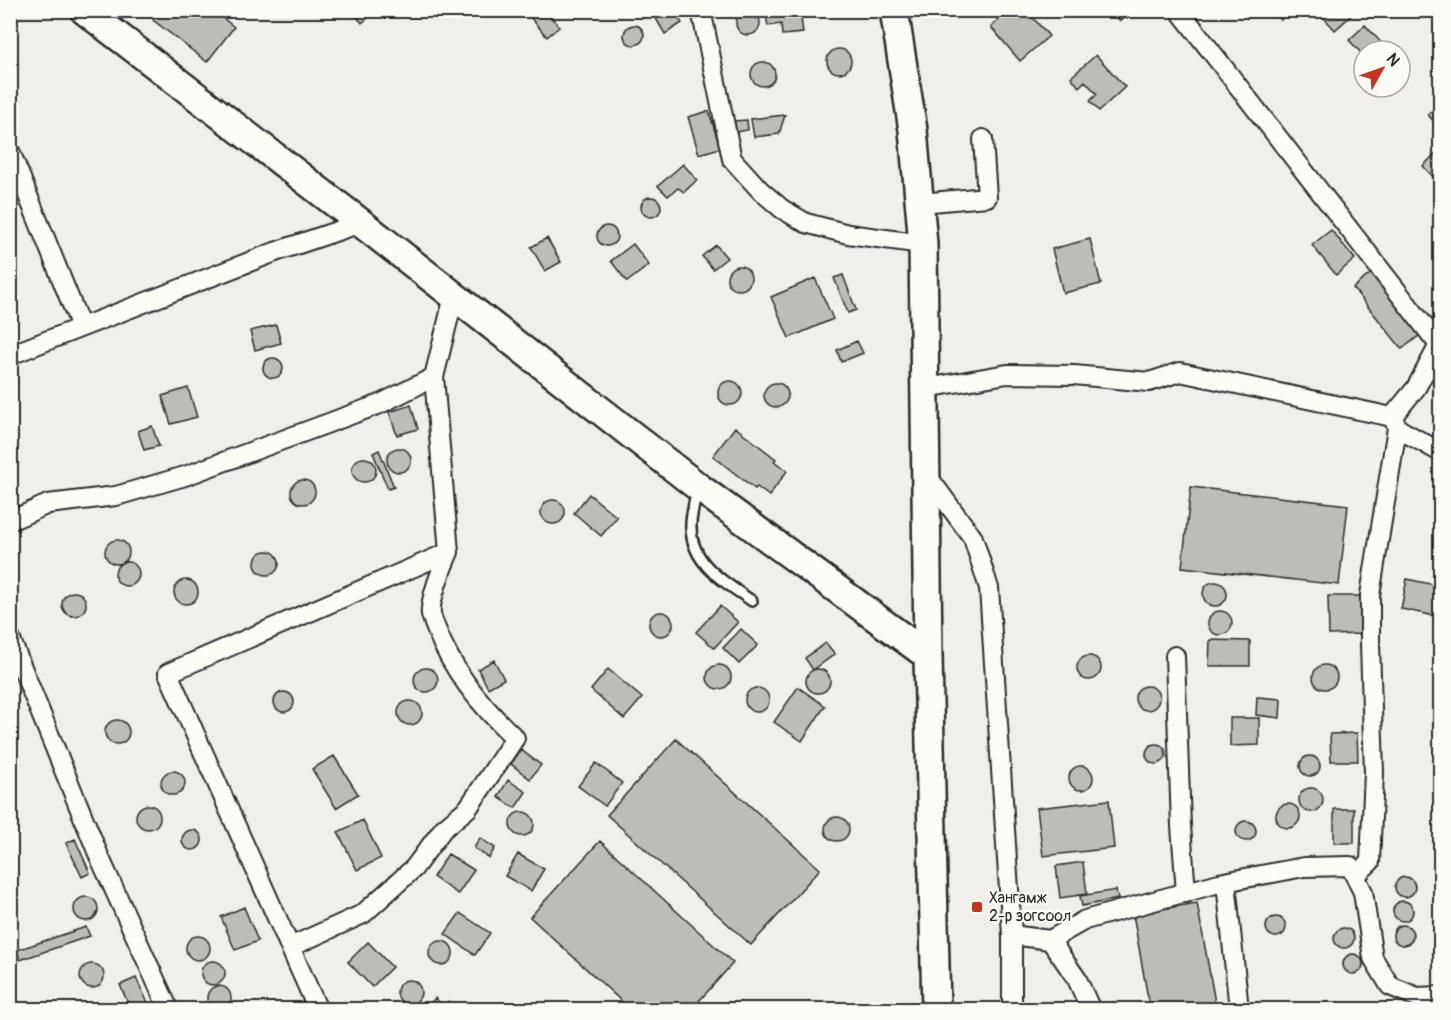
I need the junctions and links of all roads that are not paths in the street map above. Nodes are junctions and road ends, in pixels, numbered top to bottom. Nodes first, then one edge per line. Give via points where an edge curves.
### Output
1 (84, 10) edge
2 (700, 10) edge
3 (894, 10) edge
4 (1179, 10) edge
5 (983, 139) dead end
6 (10, 151) edge
7 (920, 203) junction
8 (361, 224) junction
9 (923, 244) junction
10 (454, 296) junction
11 (81, 327) junction
12 (10, 355) edge
13 (434, 377) junction
14 (926, 388) junction
15 (1395, 423) junction
16 (1440, 452) edge
17 (926, 474) junction
18 (697, 486) junction
19 (10, 521) edge
20 (449, 552) junction
21 (752, 601) dead end
22 (10, 638) edge
23 (928, 656) junction
24 (1175, 656) dead end
25 (1355, 876) junction
26 (1226, 882) junction
27 (1186, 893) junction
28 (1012, 935) junction
29 (1050, 940) junction
30 (290, 947) junction
31 (1440, 996) edge
32 (169, 1010) edge
33 (318, 1010) edge
34 (936, 1010) edge
35 (1012, 1010) edge
36 (1091, 1010) edge
37 (1239, 1010) edge

1 - 8 main road
2 - 9 street via 732,159 760,190 806,223 848,234
3 - 7 main road
4 - 15 street via 1439,345
5 - 7 street via 987,197
6 - 11 street
7 - 9 main road
8 - 10 main road
8 - 11 street via 275,252
9 - 14 main road
10 - 13 street
10 - 18 main road
11 - 12 street
13 - 19 street via 380,404 185,476 116,496 48,504
13 - 20 street
14 - 15 street via 1007,374 1149,382 1180,372
14 - 17 main road
15 - 16 street
15 - 25 street via 1370,595 1374,773 1370,862
17 - 23 main road
17 - 28 street via 973,538 989,588
18 - 21 lane via 690,528 694,545 710,572
18 - 23 main road
20 - 30 street via 430,612 444,649 462,677 515,738 468,808 443,829 414,868 363,914
20 - 30 street via 168,673
22 - 32 street via 99,856
23 - 34 main road
24 - 27 street
25 - 26 street via 1350,866 1304,867
25 - 31 street via 1363,892 1373,958 1390,986 1417,997
26 - 27 street
26 - 37 street
27 - 29 street via 1085,920
28 - 29 street
28 - 35 street
29 - 36 street via 1077,979
30 - 33 street

